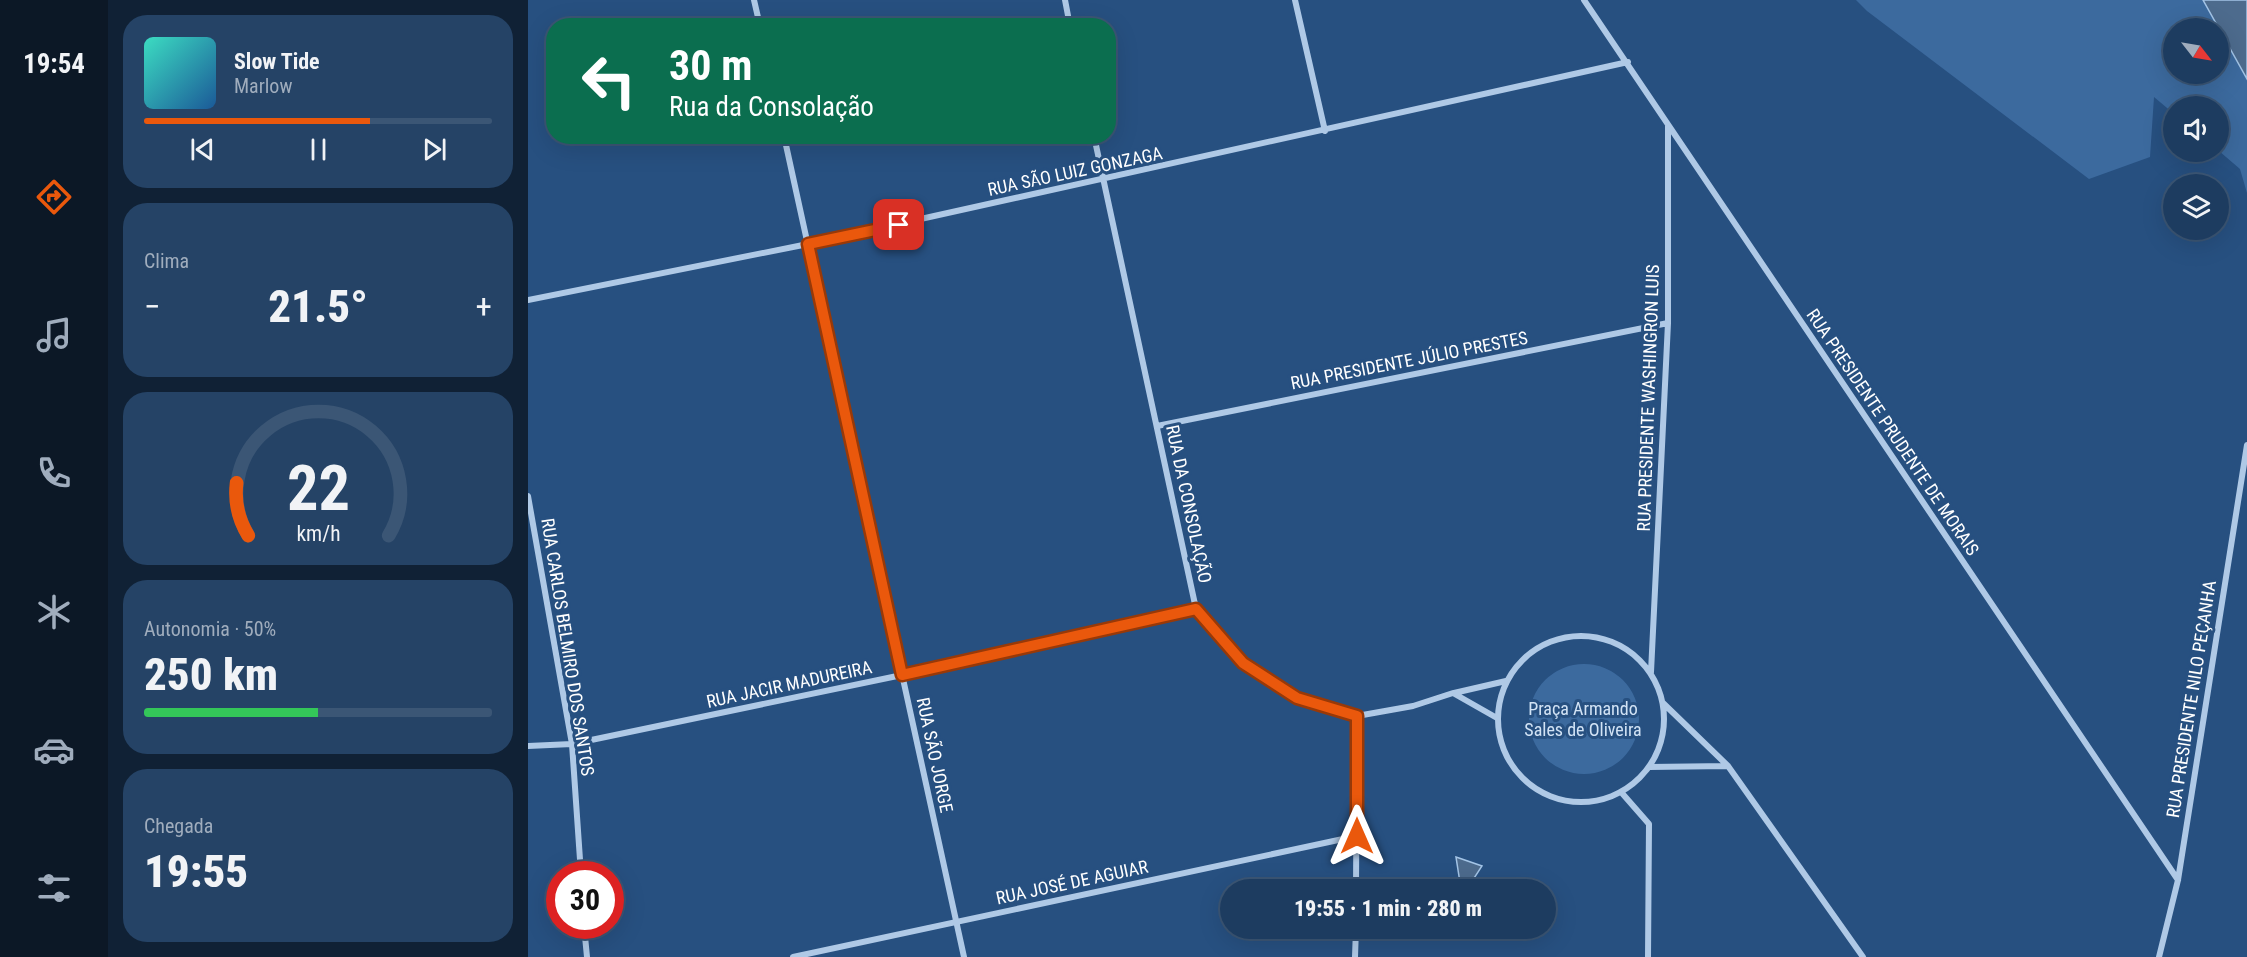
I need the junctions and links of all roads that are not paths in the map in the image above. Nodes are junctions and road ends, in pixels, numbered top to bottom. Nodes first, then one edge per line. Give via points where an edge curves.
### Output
1 (754, 0) edge
2 (1065, 0) edge
3 (1295, 0) edge
4 (1584, 0) edge
5 (758, 18) edge
6 (1068, 18) edge
7 (1628, 62) junction
8 (1668, 126) junction
9 (1325, 131) junction
10 (786, 144) edge
11 (1096, 144) edge
12 (1103, 180) junction
13 (808, 244) junction
14 (528, 300) edge
15 (1668, 323) junction
16 (1157, 426) junction
17 (2247, 446) edge
18 (528, 496) edge
19 (1196, 609) junction
20 (1651, 672) junction
21 (902, 675) junction
22 (1506, 681) junction
23 (1453, 693) junction
24 (1664, 703) junction
25 (1357, 716) junction
26 (1497, 718) junction
27 (572, 744) junction
28 (528, 746) edge
29 (1728, 766) junction
30 (1649, 767) junction
31 (1621, 792) junction
32 (1357, 836) junction
33 (580, 861) edge
34 (1356, 879) edge
35 (2178, 880) junction
36 (956, 923) junction
37 (585, 939) edge
38 (1356, 939) edge
39 (586, 957) edge
40 (793, 957) edge
41 (964, 957) edge
42 (1355, 957) edge
43 (1648, 957) edge
44 (1863, 957) edge
45 (2159, 957) edge

1 - 5 street
2 - 6 street
3 - 9 street
4 - 7 street, RUA PRESIDENTE PRUDENTE DE MORAIS
7 - 8 street, RUA PRESIDENTE PRUDENTE DE MORAIS
7 - 9 street, RUA SÃO LUIZ GONZAGA
8 - 15 street, RUA PRESIDENTE WASHINGRON LUIS
8 - 35 street, RUA PRESIDENTE PRUDENTE DE MORAIS
9 - 12 street, RUA SÃO LUIZ GONZAGA
10 - 13 street, RUA SÃO JORGE
11 - 12 street, RUA DA CONSOLAÇÃO
12 - 13 street, RUA SÃO LUIZ GONZAGA
12 - 16 street, RUA DA CONSOLAÇÃO
13 - 14 street, RUA SÃO LUIZ GONZAGA
13 - 21 street, RUA SÃO JORGE
15 - 16 street, RUA PRESIDENTE JÚLIO PRESTES
15 - 20 street, RUA PRESIDENTE WASHINGRON LUIS
16 - 19 street, RUA DA CONSOLAÇÃO
17 - 35 street, RUA PRESIDENTE NILO PEÇANHA
18 - 27 street, RUA CARLOS BELMIRO DOS SANTOS
19 - 21 street, RUA JACIR MADUREIRA
19 - 25 street, RUA DA CONSOLAÇÃO via 1243,663 1297,698
20 - 22 street via 1624,646 1589,635 1557,638 1525,656
20 - 24 street
21 - 27 street, RUA JACIR MADUREIRA
21 - 36 street, RUA SÃO JORGE
22 - 23 street, RUA DA CONSOLAÇÃO
22 - 26 street
23 - 25 street, RUA DA CONSOLAÇÃO via 1413,706
23 - 26 street
24 - 29 street
24 - 30 street via 1662,739
25 - 32 street
26 - 31 street via 1503,750 1523,780 1554,798 1590,802
27 - 28 street, RUA JACIR MADUREIRA
27 - 33 street, RUA CARLOS BELMIRO DOS SANTOS
29 - 30 street
29 - 44 street
30 - 31 street
31 - 43 street via 1649,824
32 - 34 street
32 - 36 street, RUA JOSÉ DE AGUIAR
35 - 45 street, RUA PRESIDENTE NILO PEÇANHA
36 - 40 street, RUA JOSÉ DE AGUIAR
36 - 41 street, RUA SÃO JORGE
37 - 39 street
38 - 42 street

